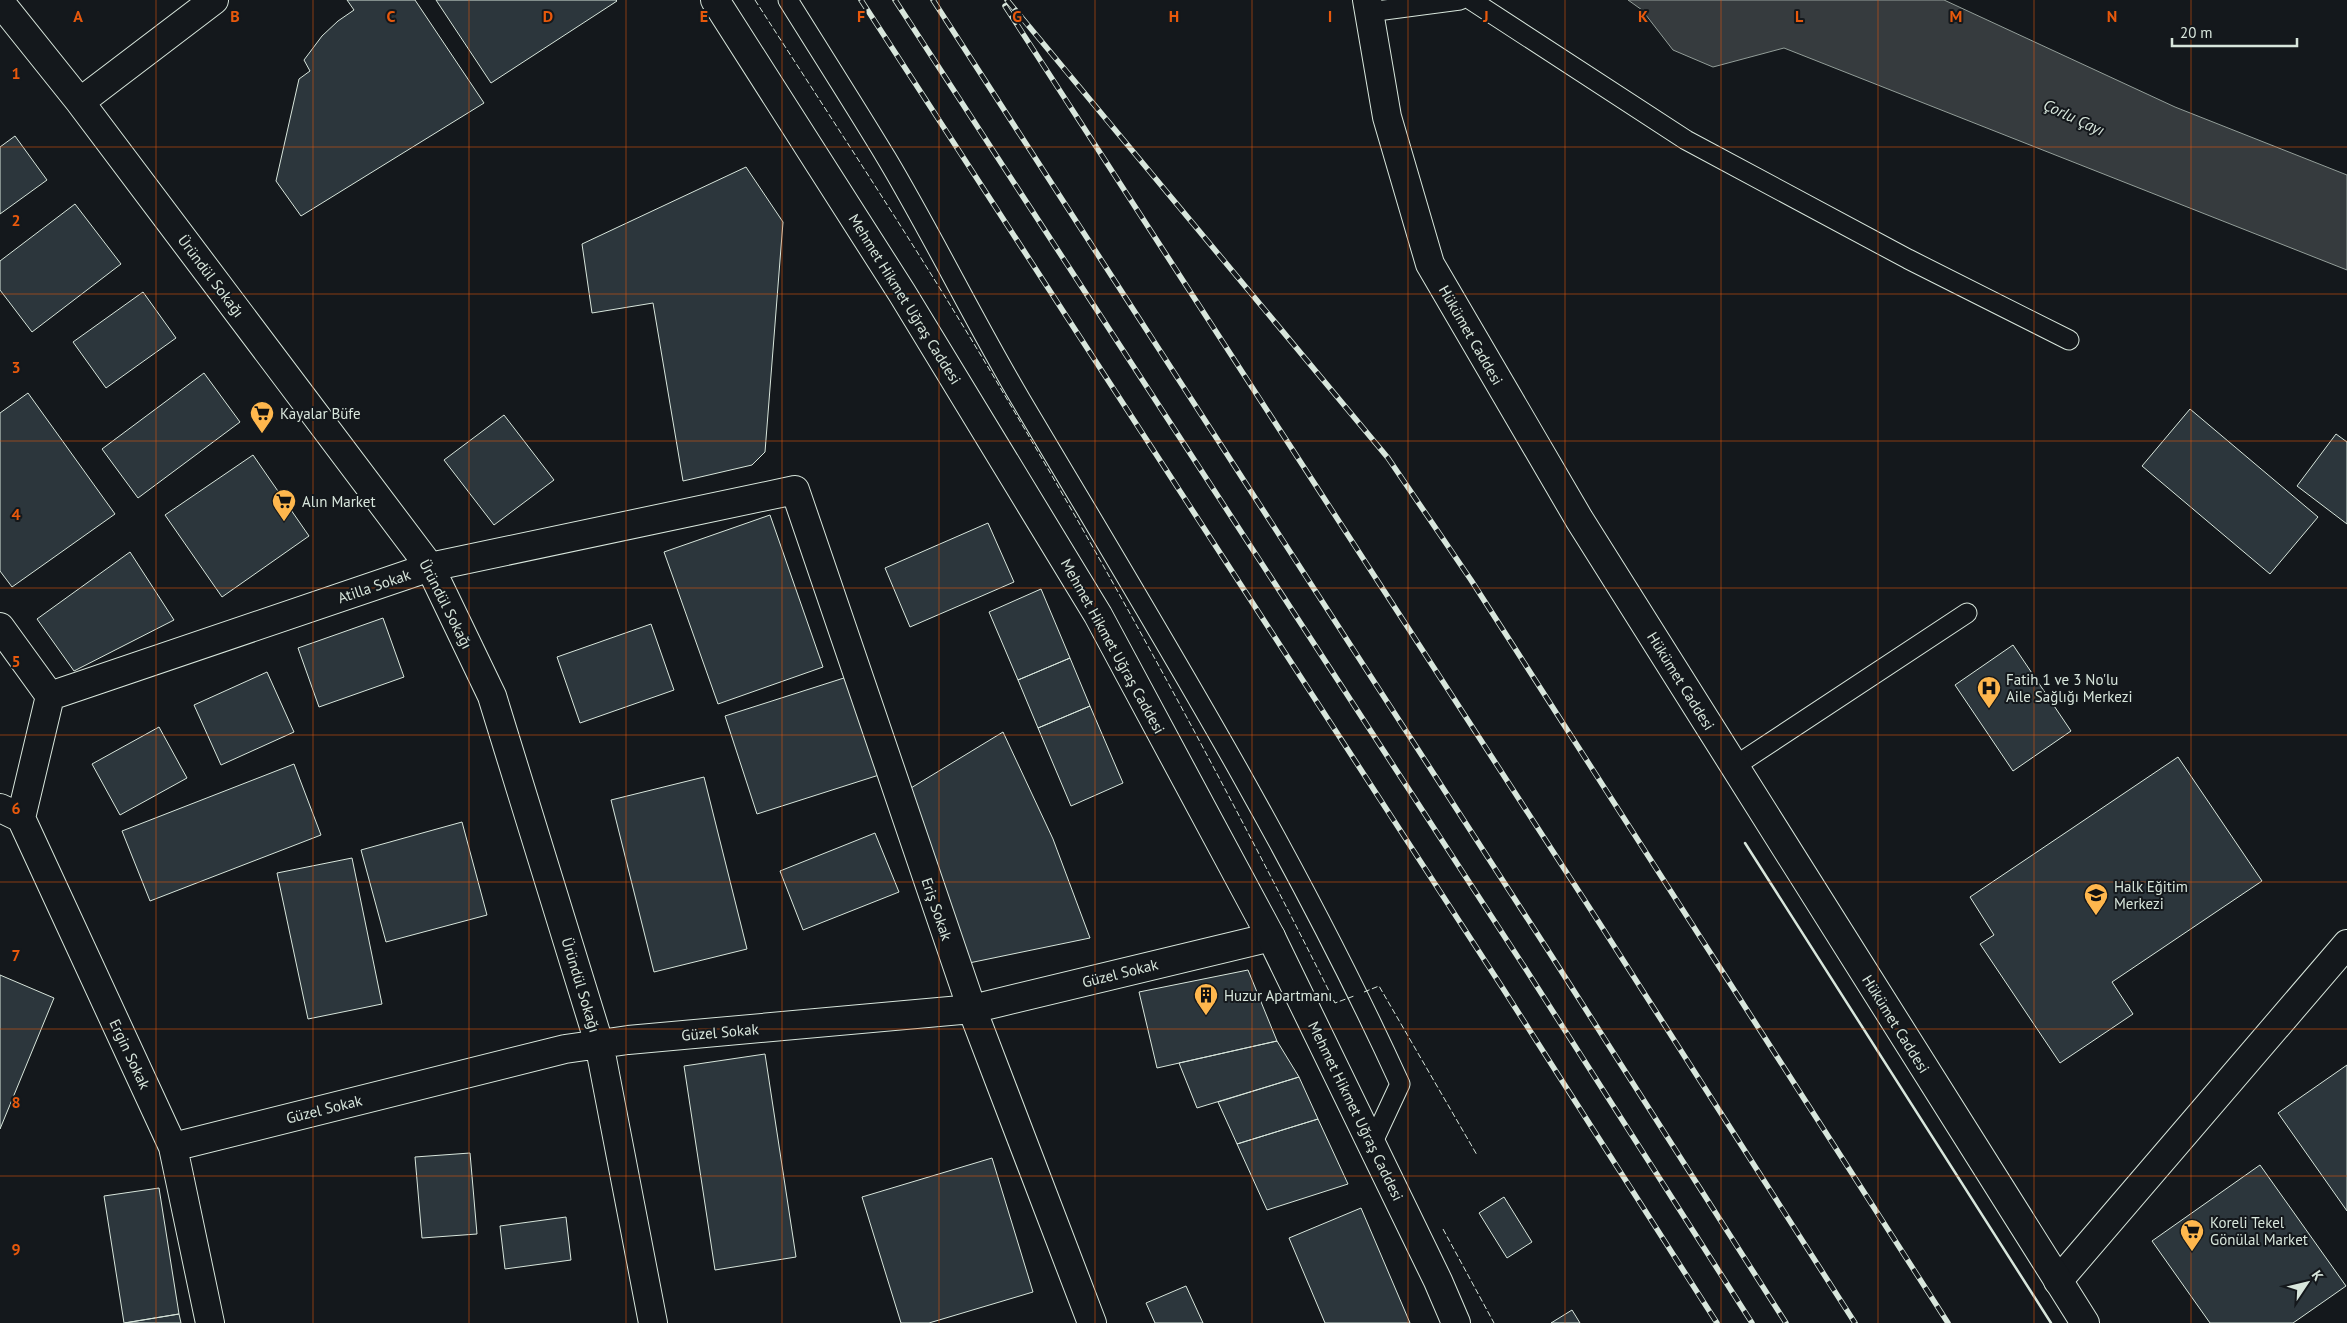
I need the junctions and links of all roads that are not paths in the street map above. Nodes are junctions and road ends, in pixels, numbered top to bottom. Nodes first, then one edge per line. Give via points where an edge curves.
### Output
1 (214, 0) edge
2 (715, 0) edge
3 (788, 0) edge
4 (1460, 0) edge
5 (1471, 0) edge
6 (0, 2) edge
7 (1368, 6) edge
8 (80, 102) junction
9 (2069, 340) dead end
10 (794, 490) joint
11 (430, 567) junction
12 (1967, 613) dead end
13 (0, 627) edge
14 (50, 696) junction
15 (1734, 766) junction
16 (10, 813) edge
17 (1271, 937) junction
18 (2347, 944) edge
19 (972, 1010) junction
20 (599, 1043) junction
21 (1372, 1144) junction
22 (173, 1146) junction
23 (2058, 1281) junction
24 (210, 1323) edge
25 (653, 1323) edge
26 (1092, 1323) edge
27 (1456, 1323) edge
28 (2085, 1323) edge

1 - 8 street
2 - 17 street, Mehmet Hikmet Uğraş Caddesi via 902,293 1098,614
3 - 21 lane via 888,161 1010,383 1287,856 1359,994 1400,1084
4 - 7 lane
5 - 9 lane via 1686,140 1908,259
6 - 8 street, Üründül Sokağı
7 - 15 street, Hükümet Caddesi via 1387,117 1430,264 1579,519
8 - 11 street, Üründül Sokağı
10 - 11 street, Atilla Sokak
10 - 19 street, Eriş Sokak
11 - 14 street, Atilla Sokak
11 - 20 street, Üründül Sokağı via 492,696
12 - 15 lane
13 - 14 street
14 - 16 street
15 - 23 street, Hükümet Caddesi
16 - 22 street, Ergin Sokak
17 - 19 street, Güzel Sokak
17 - 21 street, Mehmet Hikmet Uğraş Caddesi
18 - 23 street
19 - 20 street, Güzel Sokak
19 - 26 street, Eriş Sokak
20 - 22 street, Güzel Sokak
20 - 25 street, Üründül Sokağı
21 - 27 street, Mehmet Hikmet Uğraş Caddesi
22 - 24 street, Ergin Sokak
23 - 28 street, Hükümet Caddesi

